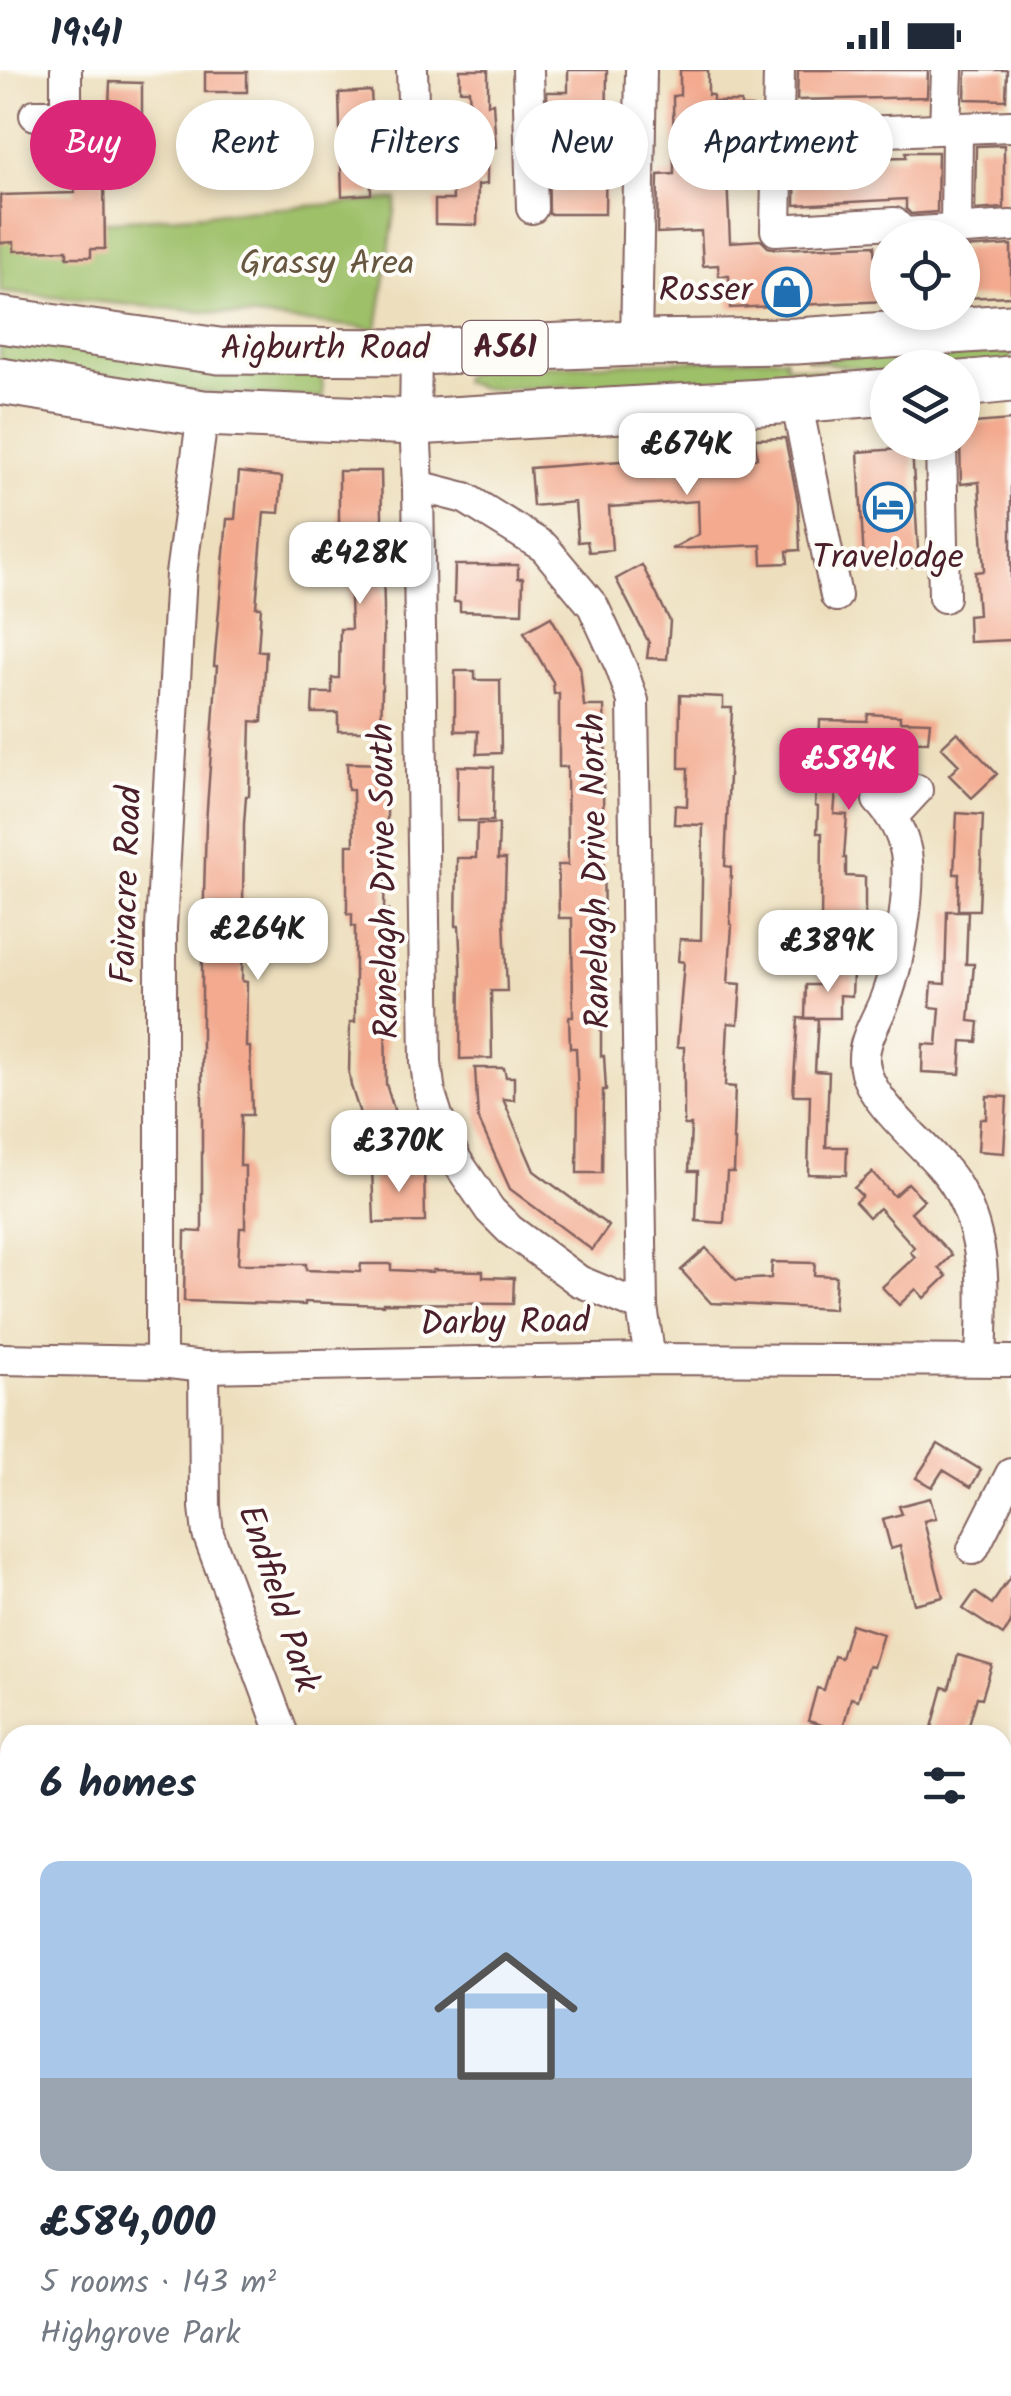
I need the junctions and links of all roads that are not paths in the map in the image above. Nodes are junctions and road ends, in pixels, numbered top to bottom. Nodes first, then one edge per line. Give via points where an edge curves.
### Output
1 (66, 70) edge
2 (412, 70) edge
3 (528, 70) edge
4 (640, 70) edge
5 (779, 70) edge
6 (947, 70) edge
7 (66, 100) edge
8 (413, 100) edge
9 (775, 100) edge
10 (1011, 126) edge
11 (951, 129) junction
12 (893, 131) edge
13 (773, 190) edge
14 (532, 208) dead end
15 (955, 220) edge
16 (870, 224) edge
17 (1011, 226) edge
18 (980, 229) edge
19 (0, 320) edge
20 (1011, 326) edge
21 (636, 343) junction
22 (416, 352) junction
23 (1011, 379) edge
24 (0, 381) edge
25 (980, 382) edge
26 (870, 394) edge
27 (796, 400) junction
28 (203, 413) junction
29 (415, 422) junction
30 (941, 460) edge
31 (418, 486) junction
32 (836, 596) dead end
33 (944, 597) dead end
34 (917, 790) dead end
35 (642, 1307) junction
36 (0, 1359) edge
37 (650, 1359) junction
38 (993, 1361) edge
39 (161, 1362) junction
40 (204, 1366) junction
41 (1011, 1388) edge
42 (1011, 1474) edge
43 (971, 1550) dead end
44 (280, 1725) edge

1 - 7 street
2 - 8 street
3 - 14 street
4 - 21 street
5 - 9 street
6 - 11 street
10 - 11 street
11 - 12 street
11 - 15 street
13 - 16 street via 776,230
17 - 18 street
19 - 22 highway, Aigburth Road / A561 via 220,351
20 - 21 highway, Aigburth Road / A561 via 796,341
21 - 22 highway, Aigburth Road / A561
22 - 29 street, Ranelagh Drive South
23 - 25 highway
24 - 28 highway, Aigburth Road / A561
26 - 27 highway, Aigburth Road / A561
27 - 29 highway, Aigburth Road / A561
27 - 32 street
28 - 29 highway, Aigburth Road / A561
28 - 39 street, Fairacre Road via 182,574 161,928
29 - 31 street, Ranelagh Drive South
30 - 33 street
31 - 35 street, Ranelagh Drive South via 430,1094 456,1160 490,1210 579,1281
31 - 35 street, Ranelagh Drive North via 465,498 544,547 593,606 633,701
34 - 38 street via 886,808 906,854 906,898 898,956 863,1060 878,1099 958,1188 978,1238
35 - 37 street, Ranelagh Drive North
36 - 39 street, Darby Road
37 - 38 street, Darby Road
37 - 40 street, Darby Road
38 - 41 street via 995,1376
39 - 40 street, Darby Road
40 - 44 street, Endfield Park via 208,1534
42 - 43 street

